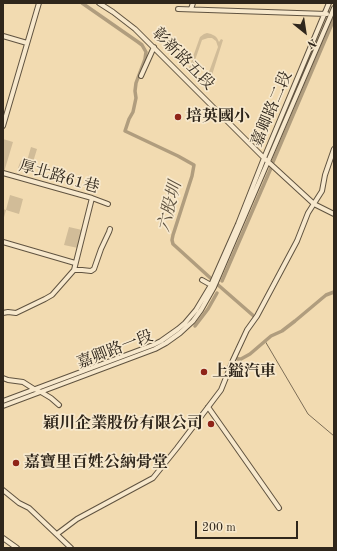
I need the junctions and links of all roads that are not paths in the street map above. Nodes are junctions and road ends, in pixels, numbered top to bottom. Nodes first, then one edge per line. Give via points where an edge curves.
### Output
1 (39, 3) edge
2 (99, 3) edge
3 (193, 3) edge
4 (329, 3) edge
5 (178, 8) dead end
6 (334, 8) edge
7 (191, 9) junction
8 (325, 14) junction
9 (333, 14) edge
10 (3, 36) edge
11 (27, 43) junction
12 (154, 47) junction
13 (141, 76) dead end
14 (3, 126) edge
15 (334, 149) edge
16 (266, 160) junction
17 (3, 173) edge
18 (92, 198) junction
19 (108, 204) dead end
20 (314, 204) junction
21 (334, 214) edge
22 (110, 229) dead end
23 (3, 242) edge
24 (75, 263) junction
25 (74, 270) junction
26 (202, 280) dead end
27 (212, 286) junction
28 (3, 313) edge
29 (3, 378) edge
30 (34, 389) junction
31 (41, 392) junction
32 (3, 401) edge
33 (59, 405) dead end
34 (3, 406) edge
35 (208, 407) junction
36 (3, 490) edge
37 (279, 508) dead end
38 (57, 534) junction
39 (3, 538) edge
40 (17, 548) edge
41 (71, 548) edge

1 - 11 street
2 - 12 street, 彰新路五段 via 135,29
3 - 7 street
4 - 8 street, 嘉卿路二段
5 - 7 street
6 - 9 street, 嘉卿路二段
7 - 8 street
8 - 9 street
8 - 16 street, 嘉卿路二段
9 - 16 street, 嘉卿路二段
10 - 11 street
11 - 14 street
12 - 13 street
12 - 16 street, 彰新路五段
15 - 20 street via 322,191
16 - 20 street, 彰新路五段
16 - 27 street
17 - 18 street, 厚北路61巷
18 - 19 street, 厚北路61巷
18 - 24 street
20 - 21 street, 彰新路五段
20 - 35 street via 297,241 238,347 221,390
22 - 25 street via 94,269
23 - 24 street
24 - 25 street
25 - 28 street via 52,295 16,313
26 - 27 street
27 - 30 street, 嘉卿路一段 via 185,323 161,341
27 - 31 street, 嘉卿路一段 via 193,321 166,343
29 - 30 street via 23,382
30 - 31 street
30 - 32 street, 嘉卿路一段
31 - 33 street
31 - 34 street, 嘉卿路一段
35 - 37 street
35 - 38 street via 153,478 77,519
36 - 38 street via 18,503 29,508
38 - 41 street
39 - 40 street

